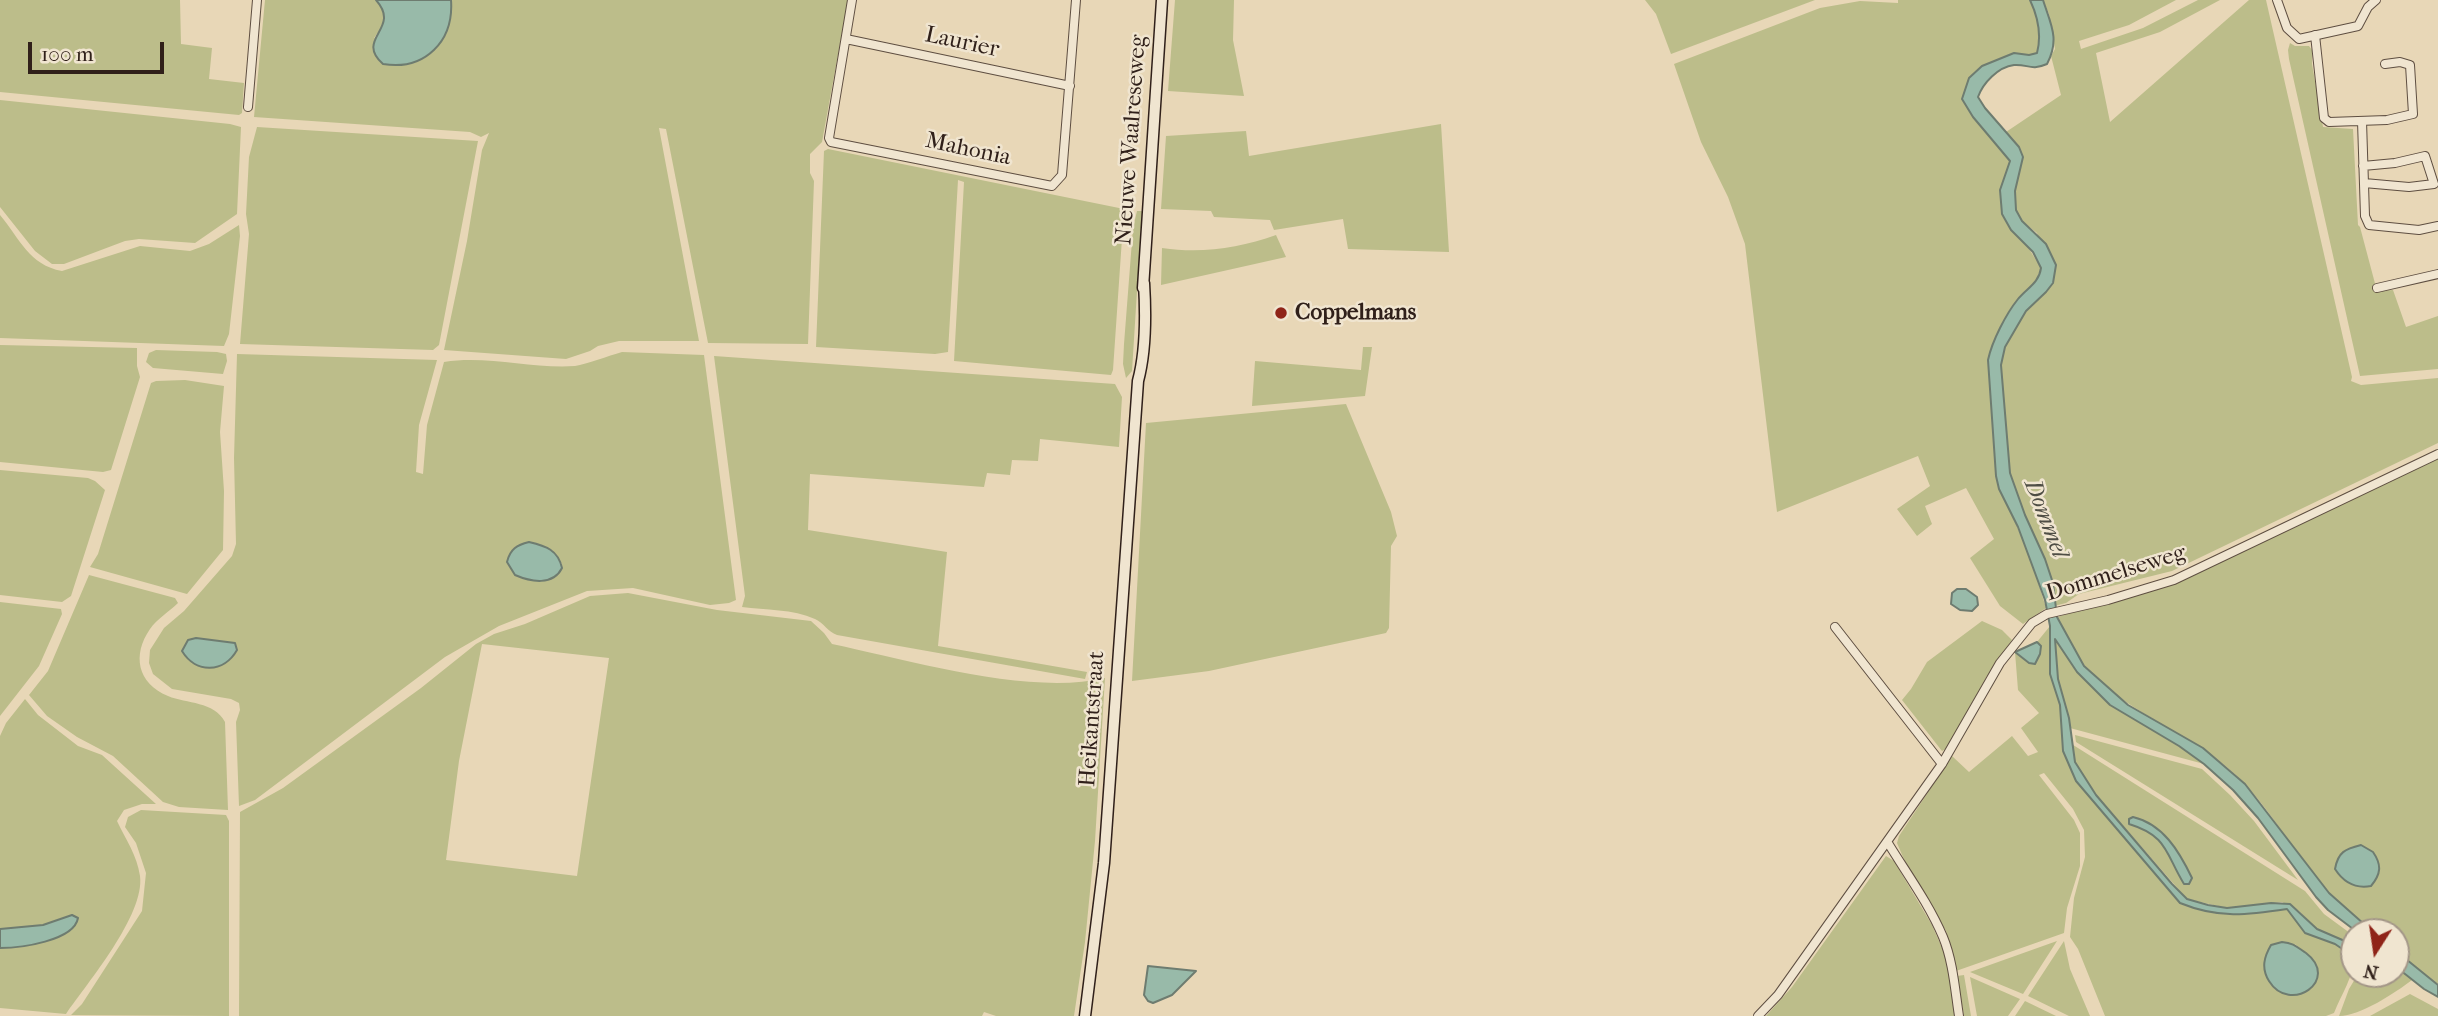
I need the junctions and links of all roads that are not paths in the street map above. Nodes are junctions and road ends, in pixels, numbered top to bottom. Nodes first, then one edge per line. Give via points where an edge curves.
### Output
1 (257, 0) edge
2 (852, 0) edge
3 (1076, 0) edge
4 (1162, 0) edge
5 (2277, 0) edge
6 (2376, 0) edge
7 (2315, 35) junction
8 (846, 39) junction
9 (2385, 64) dead end
10 (1070, 86) junction
11 (248, 107) dead end
12 (2362, 121) junction
13 (2363, 166) junction
14 (2364, 183) junction
15 (2438, 226) edge
16 (2438, 274) edge
17 (2377, 288) dead end
18 (1135, 424) joint
19 (2438, 454) edge
20 (1835, 627) dead end
21 (1942, 764) junction
22 (1888, 844) junction
23 (1085, 1016) edge
24 (1758, 1016) edge
25 (1959, 1016) edge

1 - 11 street
2 - 8 street, Mahonia
3 - 10 street, Mahonia
4 - 18 street, Nieuwe Waalreseweg
5 - 7 street via 2291,33 2299,38
6 - 7 street via 2358,26
7 - 12 street via 2324,118 2329,122
8 - 10 street, Laurier
8 - 10 street, Mahonia via 831,142 1052,186 1062,175
9 - 12 street via 2410,65 2413,114
12 - 13 street
13 - 14 street
13 - 14 street via 2425,156 2434,184
14 - 15 street via 2369,225 2419,230
16 - 17 street
18 - 23 street, Heikantstraat via 1104,863
19 - 21 street, Dommelseweg via 2174,580 2047,614 2032,623 2000,663
20 - 21 street
21 - 22 street, Dommelseweg
22 - 24 street, Dommelseweg
22 - 25 street via 1943,937

